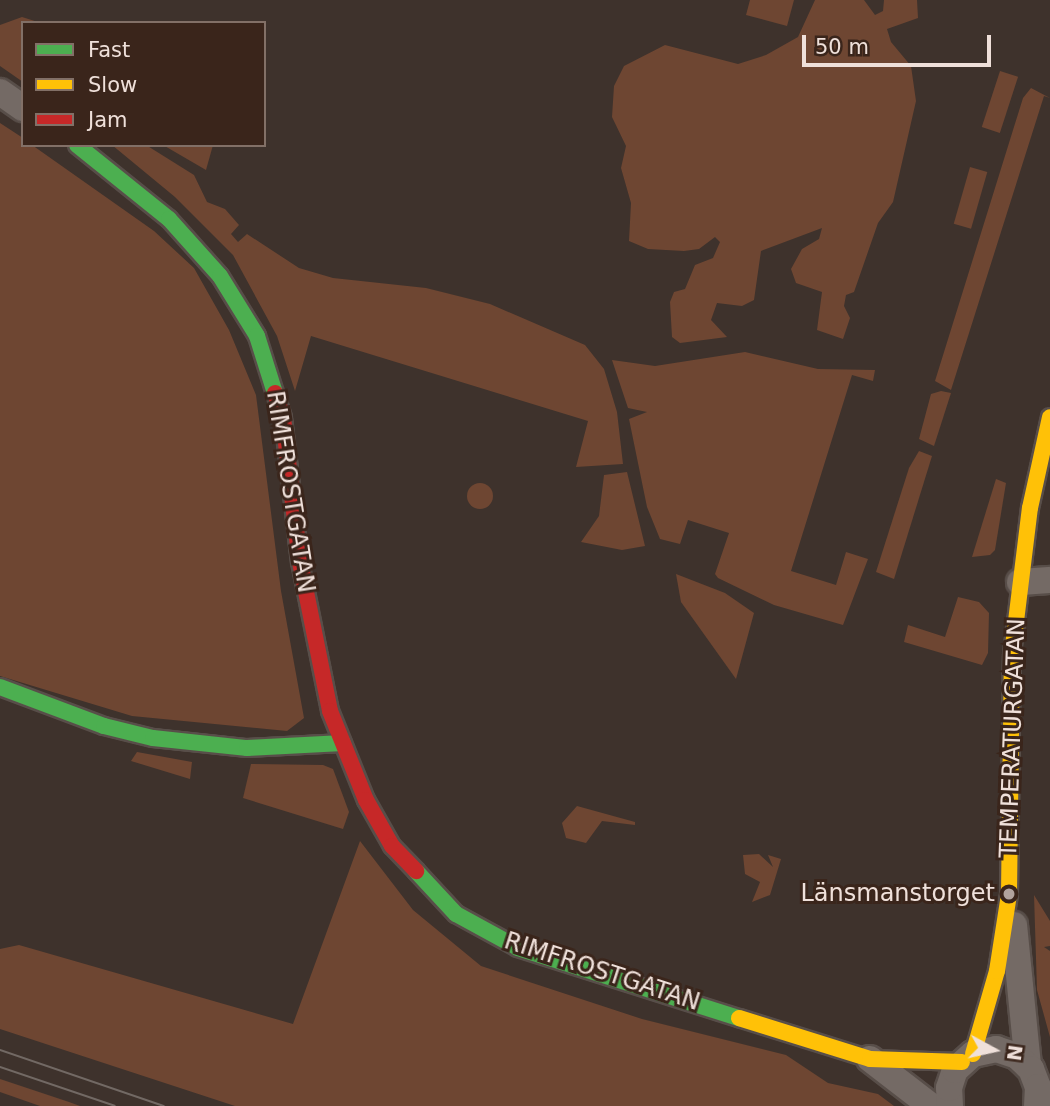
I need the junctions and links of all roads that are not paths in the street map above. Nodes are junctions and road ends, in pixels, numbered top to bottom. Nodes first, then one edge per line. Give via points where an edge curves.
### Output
1 (0, 92) edge
2 (21, 107) edge
3 (79, 147) edge
4 (1050, 417) edge
5 (1050, 580) edge
6 (1020, 582) junction
7 (0, 687) edge
8 (343, 743) junction
9 (1009, 894) junction
10 (967, 1058) junction
11 (870, 1059) junction
12 (1038, 1076) edge
13 (932, 1106) edge
14 (950, 1106) edge
15 (1037, 1106) edge

1 - 2 street
3 - 8 street, RIMFROSTGATAN via 178,229 220,276 257,337 283,418 308,609 330,711
4 - 6 street, TEMPERATURGATAN
5 - 6 street
6 - 9 street, TEMPERATURGATAN via 1010,678
7 - 8 street via 104,726 153,738 247,748
8 - 11 street, RIMFROSTGATAN via 366,800 392,846 456,914 518,948
9 - 10 street, TEMPERATURGATAN via 997,971
9 - 12 street, TEMPERATURGATAN
10 - 11 street, RIMFROSTGATAN
10 - 12 street via 1003,1050
10 - 14 street, TEMPERATURGATAN via 949,1088
11 - 13 street, RIMFROSTGATAN
12 - 15 street, TEMPERATURGATAN

